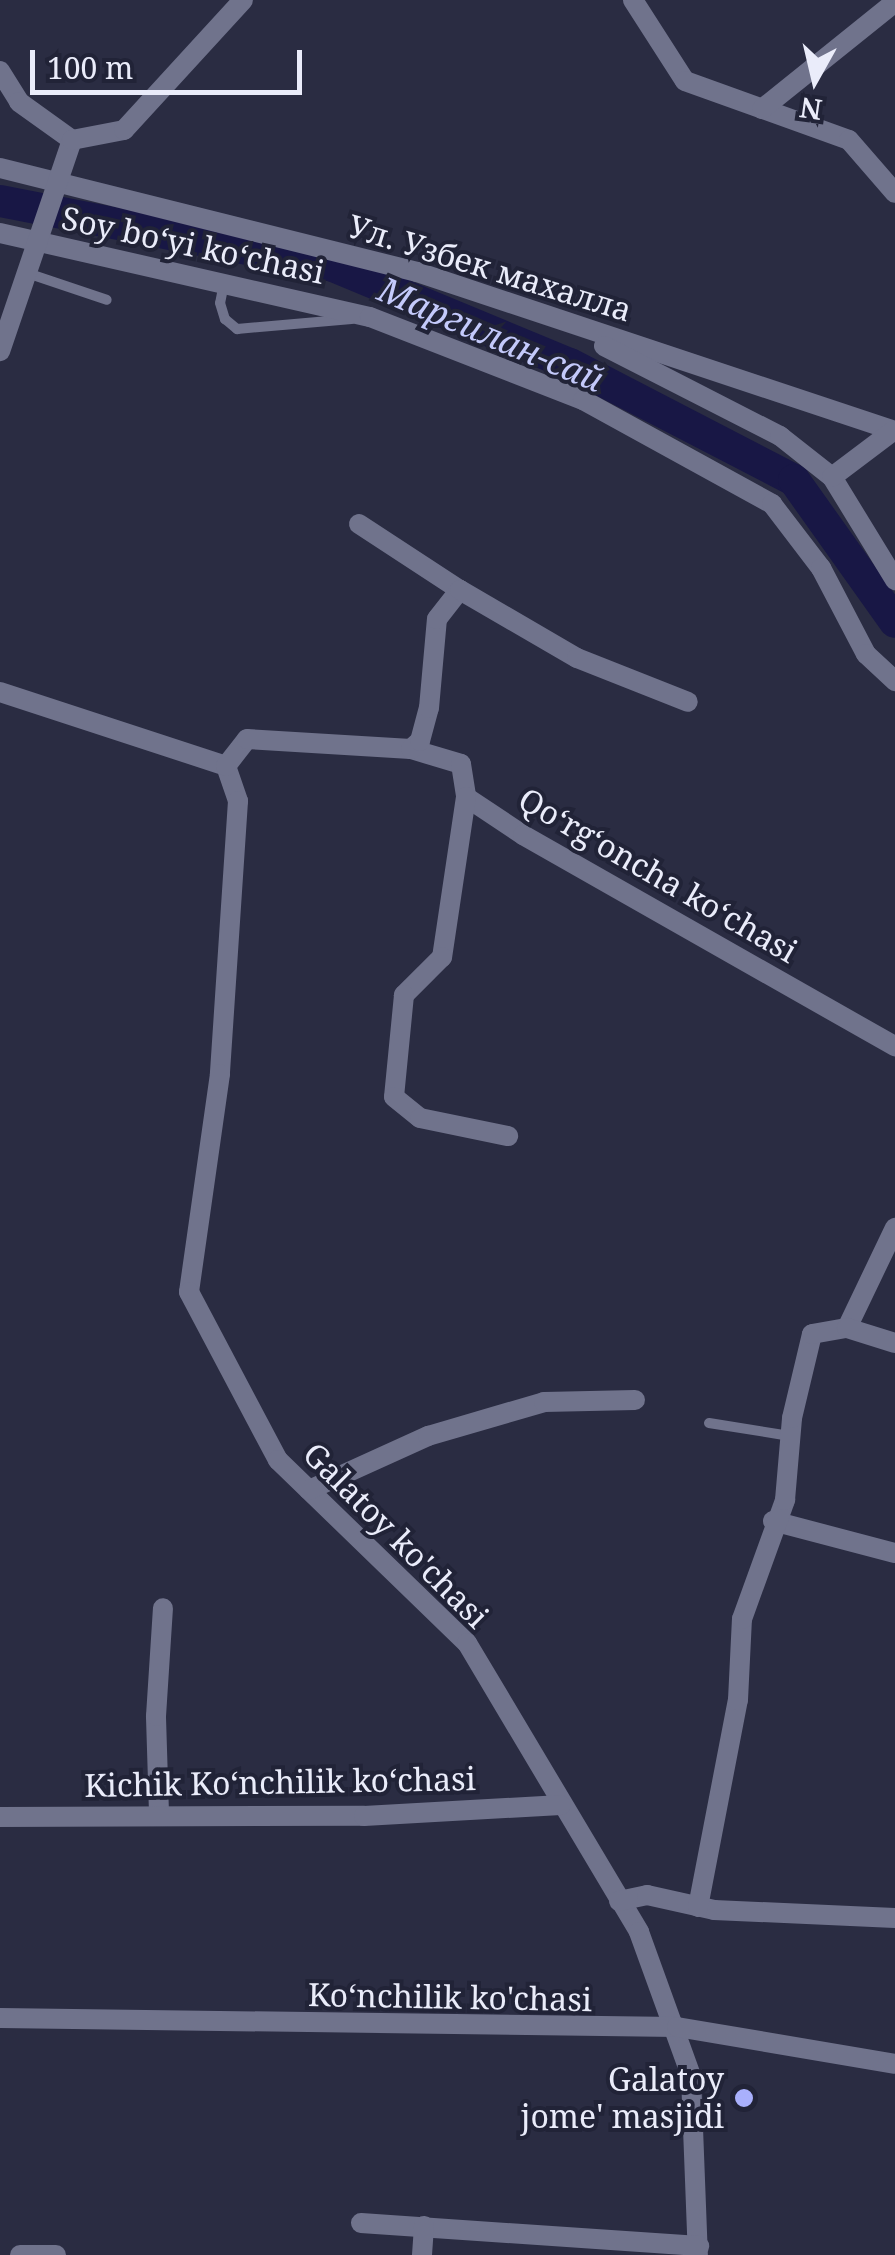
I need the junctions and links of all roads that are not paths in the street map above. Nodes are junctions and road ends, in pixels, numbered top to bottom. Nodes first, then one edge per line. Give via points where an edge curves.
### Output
1 (243, 0) edge
2 (633, 0) edge
3 (895, 2) edge
4 (0, 71) edge
5 (762, 109) junction
6 (72, 140) junction
7 (0, 168) edge
8 (62, 181) junction
9 (895, 193) edge
10 (0, 234) edge
11 (38, 242) junction
12 (27, 273) junction
13 (224, 282) junction
14 (107, 300) dead end
15 (530, 310) junction
16 (370, 317) junction
17 (0, 351) edge
18 (894, 431) edge
19 (832, 477) junction
20 (358, 524) dead end
21 (895, 580) edge
22 (460, 590) junction
23 (895, 681) edge
24 (0, 692) edge
25 (688, 702) dead end
26 (411, 749) junction
27 (226, 766) junction
28 (466, 796) junction
29 (895, 1046) edge
30 (508, 1136) dead end
31 (895, 1228) edge
32 (847, 1328) junction
33 (895, 1342) edge
34 (635, 1400) dead end
35 (709, 1423) dead end
36 (790, 1436) junction
37 (308, 1490) junction
38 (773, 1522) junction
39 (895, 1552) edge
40 (163, 1608) dead end
41 (561, 1805) junction
42 (160, 1814) junction
43 (0, 1817) edge
44 (620, 1901) junction
45 (698, 1906) junction
46 (895, 1918) edge
47 (0, 2018) edge
48 (677, 2027) junction
49 (895, 2064) edge
50 (361, 2222) dead end
51 (424, 2226) junction
52 (699, 2251) edge
53 (20, 2255) edge
54 (56, 2255) edge
55 (422, 2255) edge

1 - 6 street via 124,130
2 - 5 street via 686,81
3 - 5 street
4 - 6 street via 19,102
5 - 9 street via 849,140
6 - 8 street
7 - 8 street, Ул. Узбек махалла
8 - 11 street
8 - 15 street, Ул. Узбек махалла via 417,272
10 - 11 street, Soy boʻyi koʻchasi
11 - 12 street
11 - 13 street, Soy boʻyi koʻchasi
12 - 14 lane
12 - 17 street
13 - 16 street, Soy boʻyi koʻchasi
13 - 16 lane via 224,319 238,329
15 - 18 street, Ул. Узбек махалла
15 - 19 street via 780,436
16 - 23 street, Soy boʻyi koʻchasi via 583,400 772,504 821,568 866,654
18 - 19 street
19 - 21 street
20 - 22 street
22 - 25 street via 578,658
22 - 26 street via 438,619 429,708
24 - 27 street
26 - 27 street via 247,739
26 - 28 street, Qo‘rg‘oncha ko‘chasi via 461,764
27 - 37 street, Galatoy ko'chasi via 238,800 220,1074 189,1292 278,1460
28 - 29 street, Qo‘rg‘oncha ko‘chasi
28 - 30 street via 442,957 404,995 394,1097 420,1118
31 - 32 street
32 - 33 street
32 - 36 street via 812,1334
34 - 37 street via 544,1402 428,1436
35 - 36 lane
36 - 38 street via 784,1500
37 - 41 street, Galatoy ko'chasi via 467,1643
38 - 39 street
38 - 45 street via 742,1618 738,1700
40 - 42 street via 156,1716
41 - 42 street, Kichik Koʻnchilik koʻchasi via 364,1816
41 - 44 street, Galatoy ko'chasi
42 - 43 street, Kichik Koʻnchilik koʻchasi
44 - 45 street via 648,1895
44 - 48 street, Galatoy ko'chasi
45 - 46 street
47 - 48 street, Ko‘nchilik ko'chasi
48 - 49 street, Ko‘nchilik ko'chasi
48 - 52 street, Galatoy ko'chasi via 692,2076
50 - 51 street
51 - 52 street
51 - 55 street
53 - 54 street

